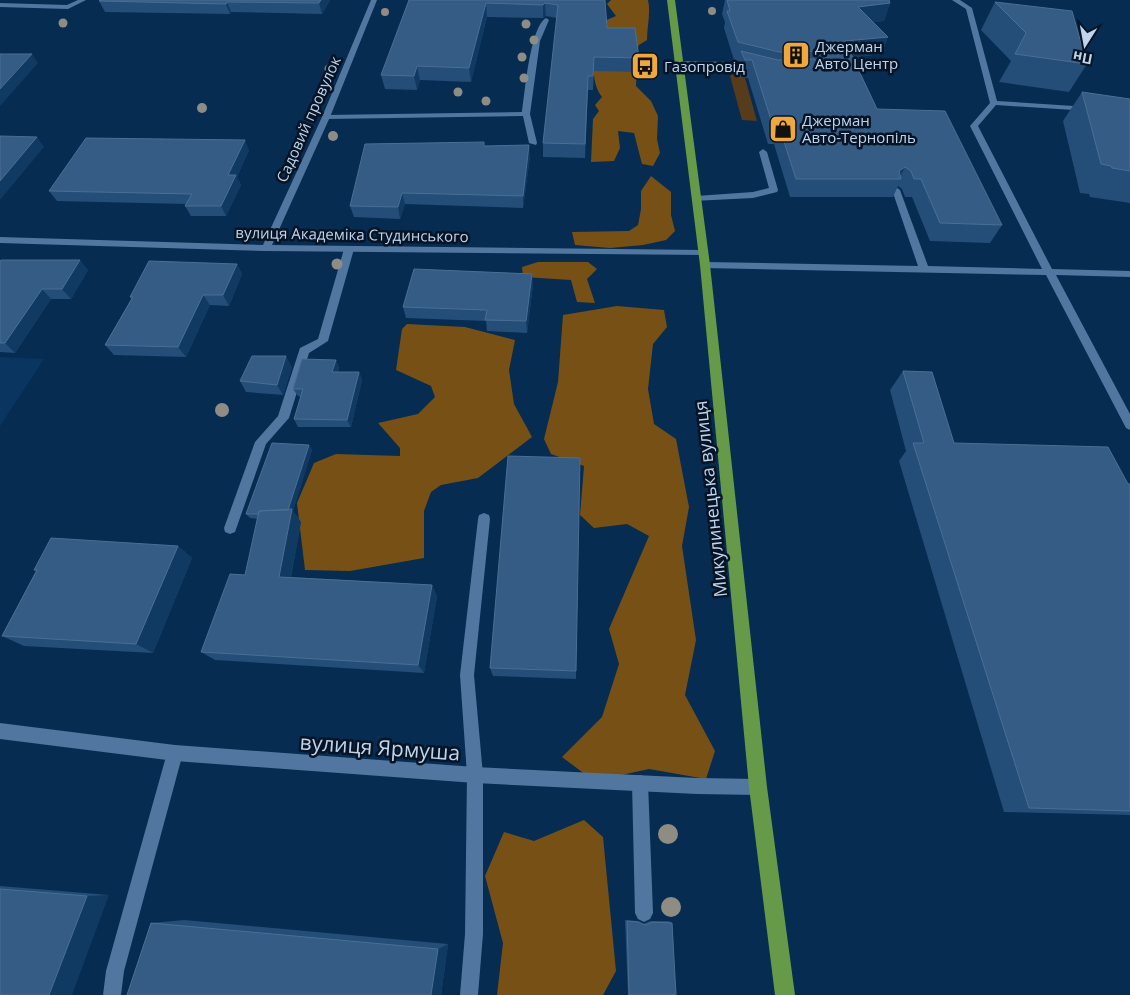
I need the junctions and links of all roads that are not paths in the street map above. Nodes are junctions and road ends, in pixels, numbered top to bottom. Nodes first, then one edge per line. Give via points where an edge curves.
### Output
1 (83, 0) edge
2 (374, 0) edge
3 (671, 0) edge
4 (955, 0) edge
5 (0, 5) edge
6 (546, 20) edge
7 (679, 63) junction
8 (758, 70) edge
9 (994, 103) junction
10 (1098, 110) edge
11 (526, 114) junction
12 (326, 117) junction
13 (533, 143) dead end
14 (763, 152) dead end
15 (896, 190) edge
16 (696, 200) junction
17 (0, 240) edge
18 (266, 248) junction
19 (349, 249) junction
20 (704, 259) junction
21 (924, 269) junction
22 (1049, 272) junction
23 (1130, 274) edge
24 (1130, 425) edge
25 (484, 519) dead end
26 (230, 528) dead end
27 (0, 731) edge
28 (175, 753) junction
29 (475, 775) junction
30 (640, 783) junction
31 (758, 787) junction
32 (644, 913) dead end
33 (112, 995) edge
34 (469, 995) edge
35 (785, 995) edge

1 - 5 street via 68,7
2 - 12 street, Садовий провулок
3 - 7 highway, Микулинецька вулиця
4 - 9 street via 969,8
6 - 11 street via 536,41
7 - 8 street via 734,64
7 - 16 highway, Микулинецька вулиця
9 - 10 street
9 - 22 street via 974,126
11 - 12 street
11 - 13 street
12 - 18 street, Садовий провулок
14 - 16 street via 774,190
15 - 21 street
16 - 20 highway, Микулинецька вулиця
17 - 18 street, вулиця Академіка Студинського
18 - 19 street, вулиця Академіка Студинського
19 - 20 street, вулиця Академіка Студинського
19 - 26 street via 323,341 304,351 283,418 260,442
20 - 21 street, вулиця Академіка Студинського
20 - 31 highway, Микулинецька вулиця
21 - 22 street, вулиця Академіка Студинського
22 - 23 street, вулиця Академіка Студинського
22 - 24 street
25 - 29 street via 467,675
27 - 28 street, вулиця Ярмуша
28 - 29 street, вулиця Ярмуша
28 - 33 street via 115,971
29 - 30 street, вулиця Ярмуша
29 - 34 street via 474,934
30 - 31 street, вулиця Ярмуша
30 - 32 street
31 - 35 highway, Микулинецька вулиця

